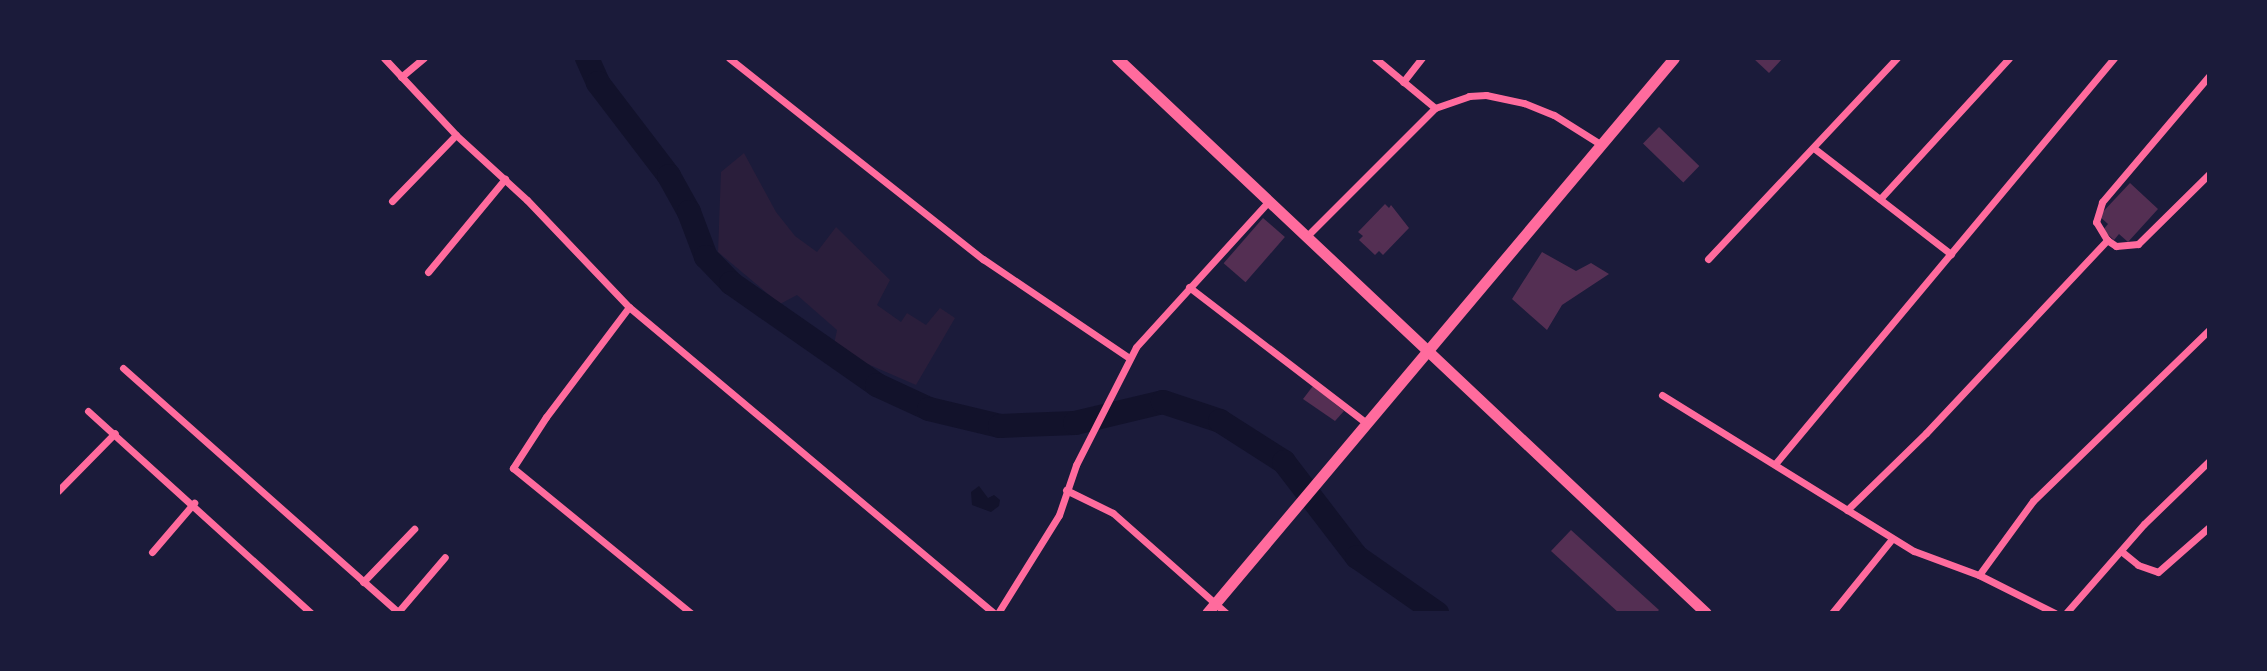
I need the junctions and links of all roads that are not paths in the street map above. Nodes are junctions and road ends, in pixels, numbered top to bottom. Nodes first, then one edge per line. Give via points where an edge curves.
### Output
1 (384, 58) edge
2 (424, 58) edge
3 (729, 58) edge
4 (1117, 58) edge
5 (1375, 58) edge
6 (1422, 58) edge
7 (1674, 58) edge
8 (1897, 58) edge
9 (2009, 58) edge
10 (2114, 58) edge
11 (2209, 76) edge
12 (401, 77) junction
13 (1403, 82) junction
14 (1435, 108) junction
15 (456, 135) junction
16 (1600, 144) junction
17 (1815, 149) junction
18 (2209, 174) edge
19 (505, 179) junction
20 (1880, 199) junction
21 (392, 201) dead end
22 (1269, 201) junction
23 (1307, 236) junction
24 (2107, 240) junction
25 (1951, 254) junction
26 (1708, 259) dead end
27 (428, 272) dead end
28 (1189, 287) junction
29 (629, 307) junction
30 (2209, 330) edge
31 (1427, 354) junction
32 (1129, 358) junction
33 (123, 368) dead end
34 (1662, 395) dead end
35 (88, 411) dead end
36 (1365, 422) junction
37 (115, 433) junction
38 (2209, 461) edge
39 (1775, 464) junction
40 (1066, 490) junction
41 (58, 491) edge
42 (194, 503) junction
43 (1847, 510) junction
44 (2209, 527) edge
45 (414, 529) dead end
46 (1892, 539) junction
47 (2121, 551) junction
48 (152, 552) dead end
49 (445, 557) dead end
50 (1979, 575) junction
51 (363, 582) junction
52 (1211, 608) edge
53 (311, 613) edge
54 (399, 613) edge
55 (691, 613) edge
56 (996, 613) edge
57 (1226, 613) edge
58 (1706, 613) edge
59 (1832, 613) edge
60 (2055, 613) edge
61 (2066, 613) edge

1 - 12 street
2 - 12 street
3 - 32 street via 983,259
4 - 22 main road
5 - 13 street
6 - 13 street
7 - 16 main road
8 - 17 street
9 - 20 street
10 - 25 street
11 - 24 street via 2102,202 2096,222
12 - 15 street
13 - 14 street
14 - 16 street via 1469,96 1499,98 1554,115
14 - 23 street
15 - 19 street
15 - 21 street
16 - 31 main road
17 - 20 street
17 - 26 street
18 - 24 street via 2138,244 2116,246
19 - 27 street
19 - 29 street
20 - 25 street
22 - 23 main road
22 - 28 street
23 - 31 main road
24 - 43 street
25 - 39 street
28 - 32 street
28 - 36 street
29 - 55 street via 513,468
29 - 56 street
30 - 50 street via 2033,501
31 - 36 main road
31 - 58 main road
32 - 40 street
33 - 51 street
34 - 39 street
35 - 37 street
36 - 52 main road
37 - 41 street
37 - 42 street
38 - 47 street
39 - 43 street
40 - 52 street via 1113,513
40 - 56 street via 1059,515
42 - 48 street
42 - 53 street
43 - 46 street
44 - 47 street via 2158,572
45 - 51 street
46 - 50 street
46 - 59 street
47 - 61 street
49 - 54 street
50 - 60 street
51 - 54 street
52 - 57 street

